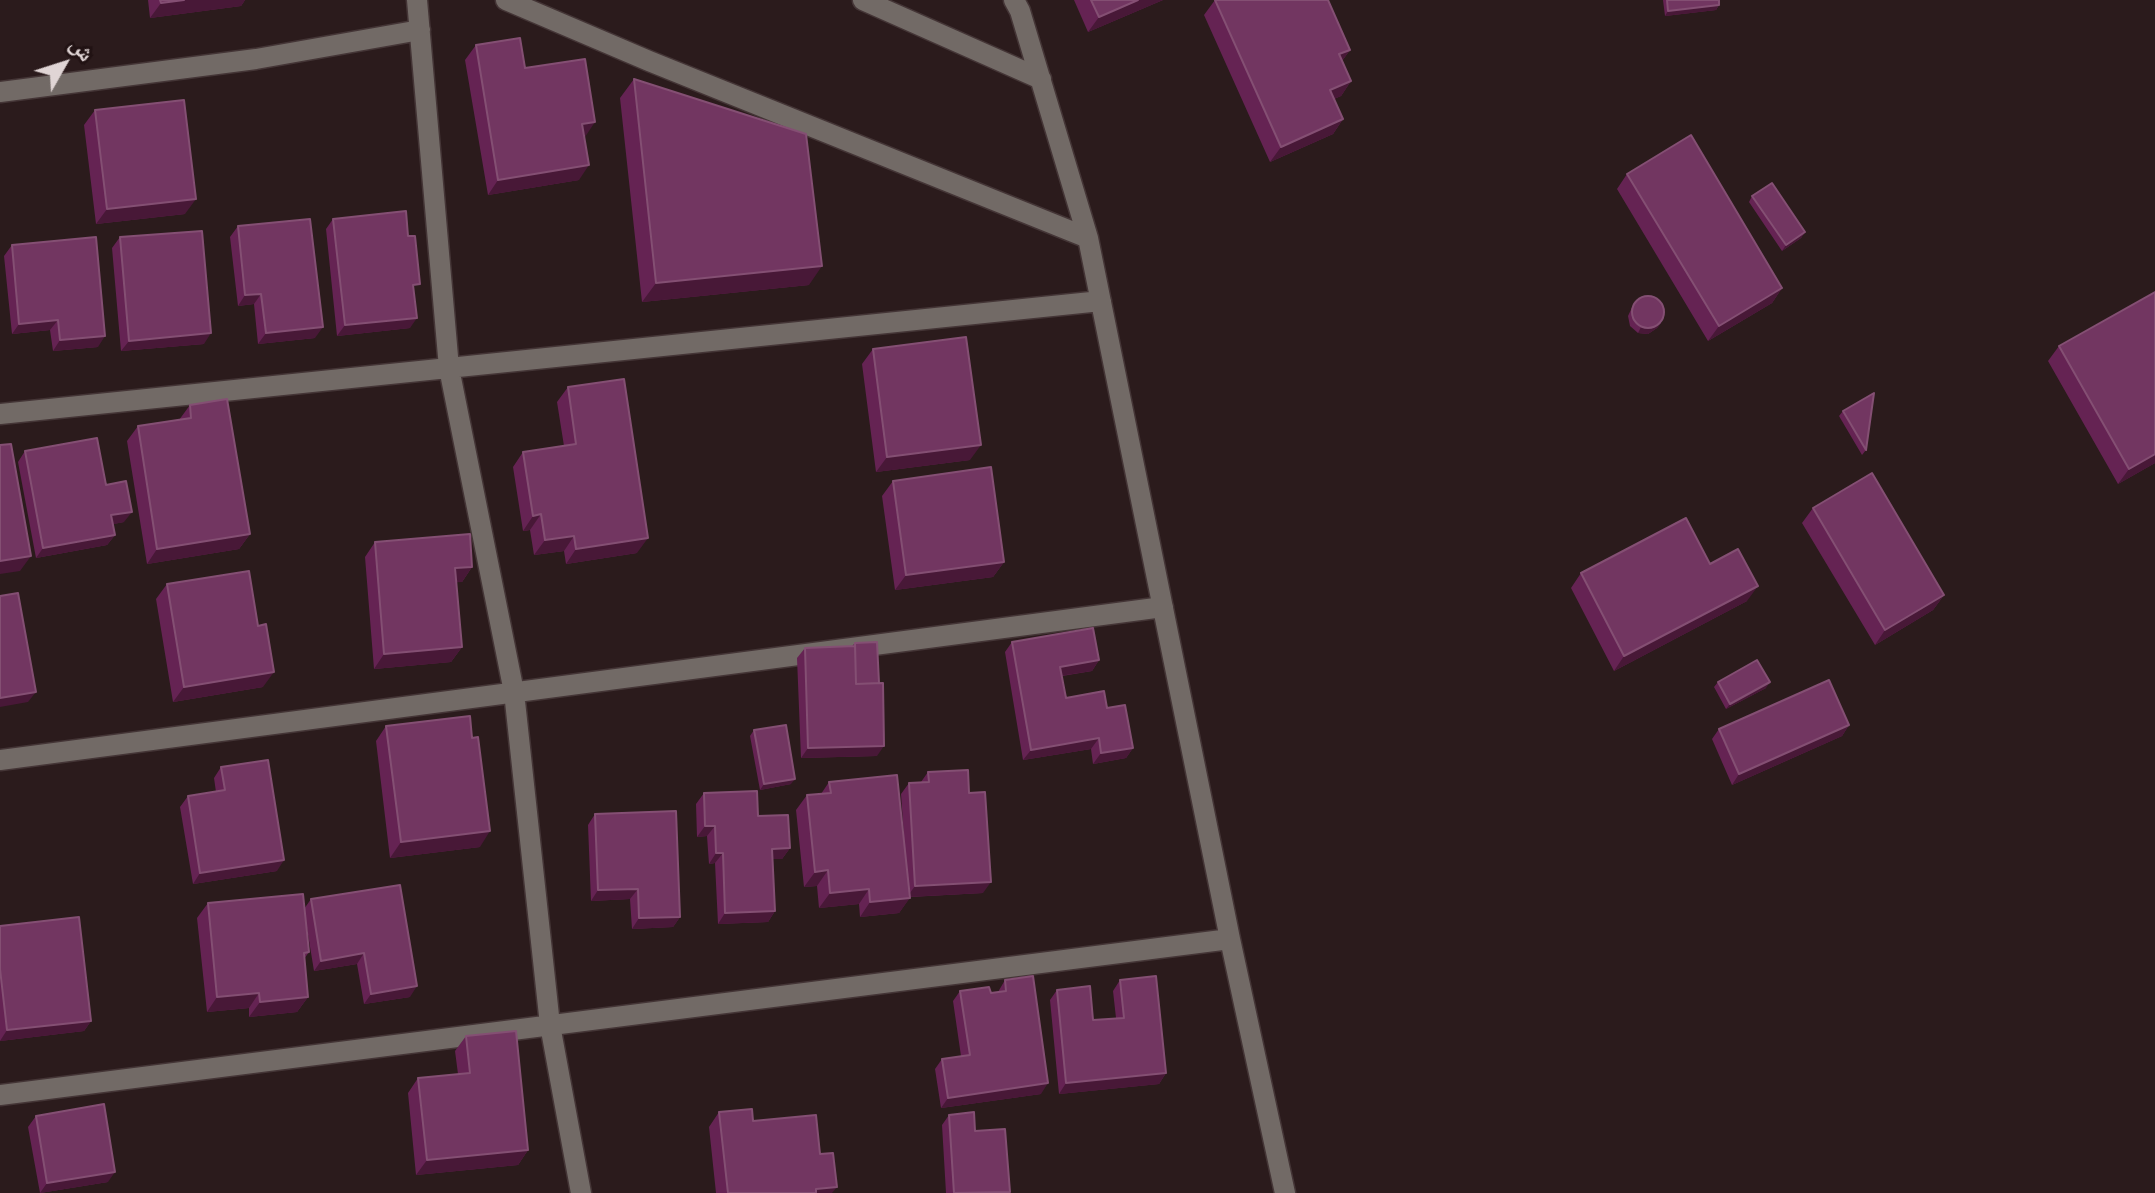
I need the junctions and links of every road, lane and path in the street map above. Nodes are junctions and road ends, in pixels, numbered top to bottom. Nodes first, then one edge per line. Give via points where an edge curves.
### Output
1 (417, 0) edge
2 (506, 0) edge
3 (863, 0) edge
4 (1014, 0) edge
5 (420, 30) junction
6 (1041, 79) junction
7 (0, 92) edge
8 (1088, 238) junction
9 (1101, 301) junction
10 (449, 368) junction
11 (0, 414) edge
12 (1163, 607) junction
13 (514, 692) junction
14 (0, 760) edge
15 (1230, 939) junction
16 (550, 1025) junction
17 (0, 1095) edge
18 (581, 1193) edge
19 (1285, 1193) edge

1 - 5 street
2 - 8 street
3 - 6 street
4 - 6 street
5 - 7 street via 256,59
5 - 10 street
6 - 8 street
8 - 9 street
9 - 10 street
9 - 12 street
10 - 11 street
10 - 13 street
12 - 13 street
12 - 15 street
13 - 14 street
13 - 16 street
15 - 16 street
15 - 19 street
16 - 17 street
16 - 18 street

